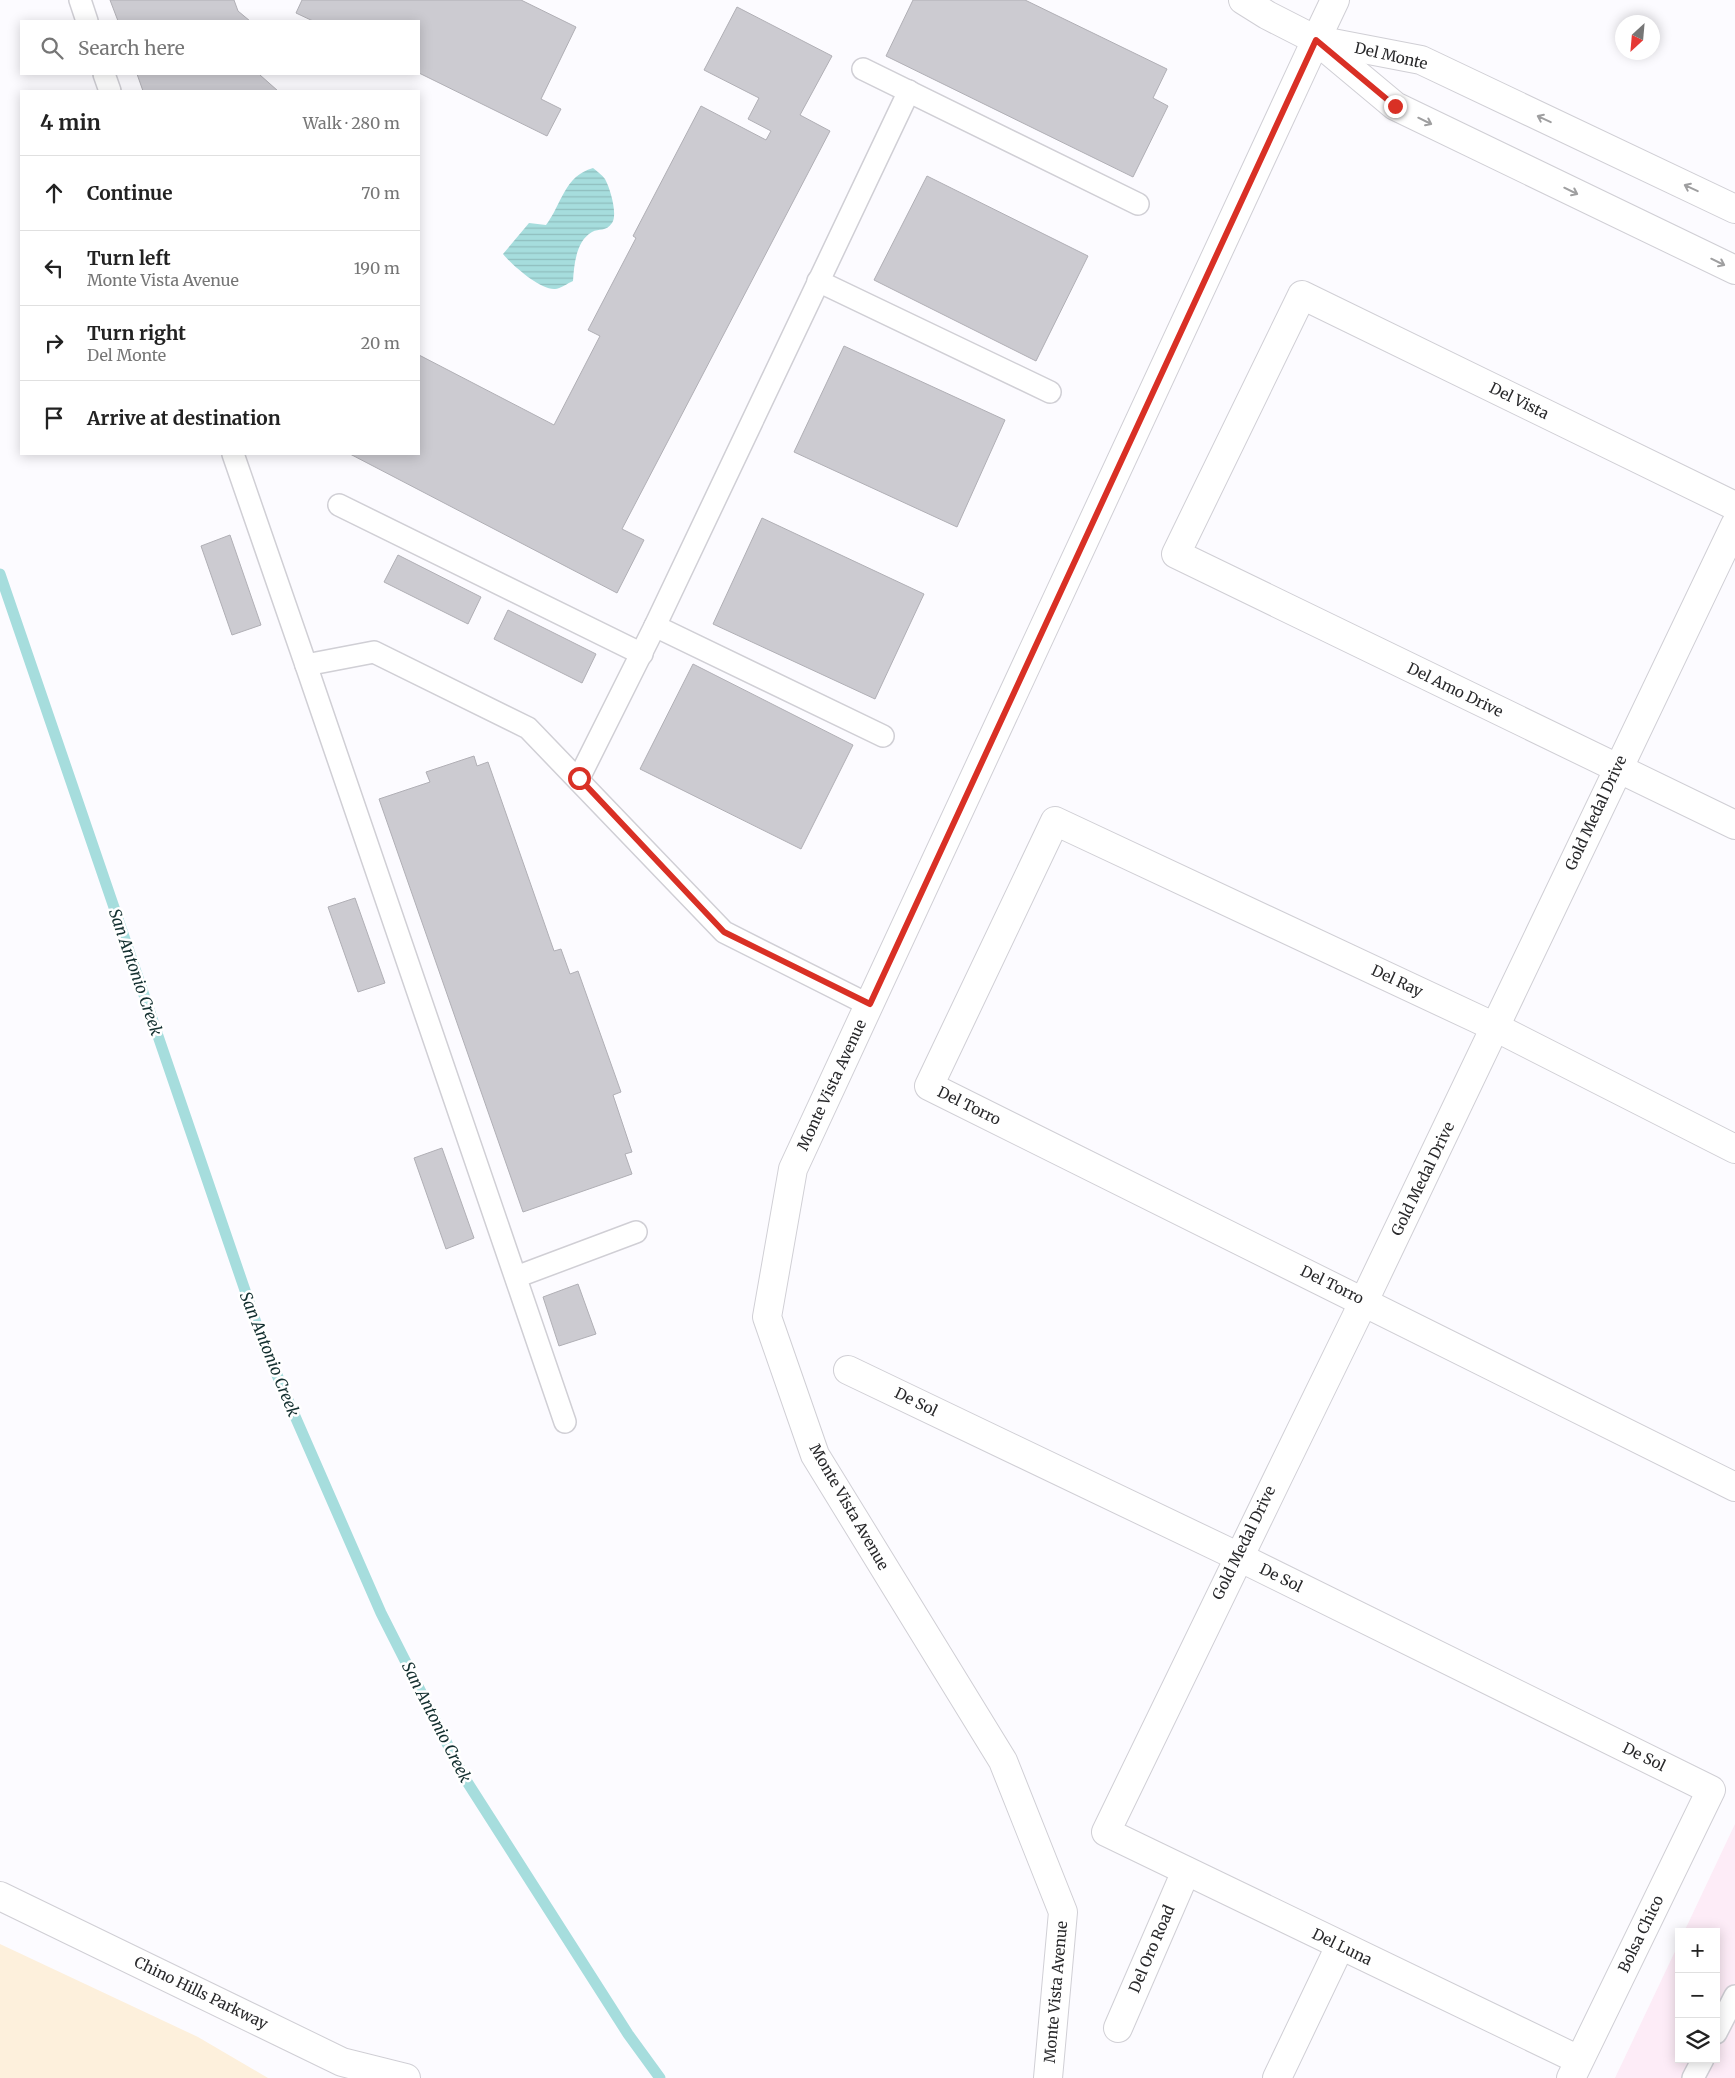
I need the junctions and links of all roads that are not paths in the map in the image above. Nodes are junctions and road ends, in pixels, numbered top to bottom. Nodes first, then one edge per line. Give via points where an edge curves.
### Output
1 (80, 0) edge
2 (1243, 0) edge
3 (1335, 0) edge
4 (87, 20) edge
5 (1316, 40) junction
6 (863, 69) dead end
7 (104, 75) edge
8 (110, 90) edge
9 (909, 91) junction
10 (1138, 204) dead end
11 (1735, 209) edge
12 (1735, 270) edge
13 (818, 281) junction
14 (1050, 392) dead end
15 (233, 455) edge
16 (339, 505) dead end
17 (1735, 506) edge
18 (1735, 525) edge
19 (1176, 554) joint
20 (656, 626) junction
21 (642, 654) junction
22 (306, 665) junction
23 (883, 736) dead end
24 (1616, 768) junction
25 (579, 778) junction
26 (1735, 825) edge
27 (870, 1004) junction
28 (1496, 1027) junction
29 (929, 1086) joint
30 (1735, 1148) edge
31 (636, 1232) dead end
32 (516, 1277) junction
33 (1364, 1301) junction
34 (848, 1370) dead end
35 (565, 1422) dead end
36 (1735, 1487) edge
37 (1237, 1556) junction
38 (1711, 1790) joint
39 (1106, 1832) joint
40 (1186, 1871) junction
41 (0, 1896) edge
42 (1340, 1946) junction
43 (1735, 1996) edge
44 (1720, 2024) edge
45 (1118, 2028) dead end
46 (1701, 2063) edge
47 (1575, 2069) edge
48 (339, 2070) edge
49 (406, 2078) edge
50 (1048, 2078) edge
51 (1277, 2078) edge
52 (1693, 2078) edge

1 - 4 lane
2 - 5 street
3 - 5 street, Monte Vista Avenue
11 -> 5 street, Del Monte via 1421,60
5 -> 12 street, Del Monte via 1395,106
5 - 27 street, Monte Vista Avenue
6 - 9 lane
7 - 8 lane
9 - 10 lane
9 - 13 lane
13 - 14 lane
13 - 20 lane
15 - 22 lane
16 - 21 lane
17 - 19 street, Del Vista via 1302,295
18 - 24 street, Gold Medal Drive
19 - 24 street, Del Amo Drive
20 - 21 lane
20 - 23 lane
21 - 25 lane
22 - 25 lane via 374,652 528,728
22 - 32 lane
24 - 26 street, Del Amo Drive
24 - 28 street, Gold Medal Drive
25 - 27 lane via 724,932
27 - 50 street, Monte Vista Avenue via 793,1169 767,1316 815,1455 1003,1761 1063,1912
28 - 29 street, Del Ray via 1056,821
28 - 30 street, Del Ray
28 - 33 street, Gold Medal Drive
29 - 33 street, Del Torro
31 - 32 lane
32 - 35 lane
33 - 36 street, Del Torro
33 - 37 street, Gold Medal Drive
34 - 37 street, De Sol
37 - 38 street, De Sol
37 - 39 street, Gold Medal Drive
38 - 47 street, Bolsa Chico
39 - 40 street, Del Luna
40 - 42 street, Del Luna
40 - 45 street, Del Oro Road
41 - 48 street, Chino Hills Parkway
42 - 47 street, Del Luna
42 - 51 street
43 - 44 lane
46 - 52 lane
48 - 49 street, Chino Hills Parkway

